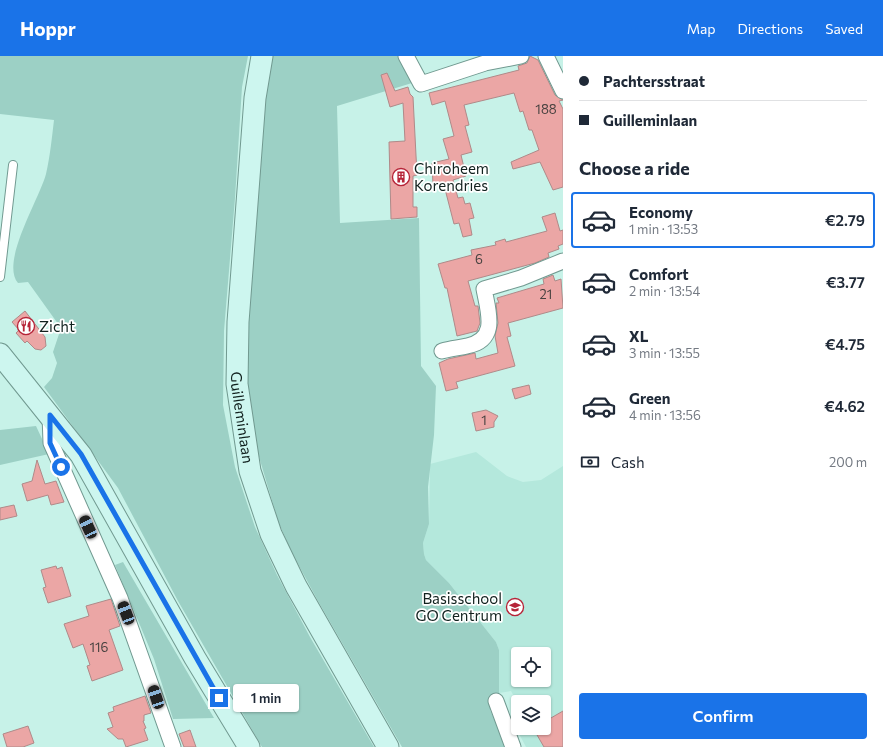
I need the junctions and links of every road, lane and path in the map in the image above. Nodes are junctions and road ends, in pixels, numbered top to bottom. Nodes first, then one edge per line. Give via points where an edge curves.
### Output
1 (262, 56) edge
2 (406, 56) edge
3 (521, 56) edge
4 (546, 56) edge
5 (563, 91) edge
6 (13, 165) dead end
7 (563, 260) edge
8 (0, 277) edge
9 (449, 345) dead end
10 (0, 354) edge
11 (50, 415) junction
12 (496, 701) dead end
13 (173, 747) edge
14 (249, 747) edge
15 (388, 747) edge
16 (513, 747) edge

1 - 15 main road, Guilleminlaan via 255,98 238,322 236,384 250,471 271,534 296,586
2 - 3 street via 424,83 485,63
4 - 5 street
6 - 8 lane
7 - 9 street via 521,278 479,290 490,320 487,333 483,340 476,344
10 - 11 main road
11 - 13 street via 50,443 120,598
11 - 14 main road via 81,454 195,658
12 - 16 street

